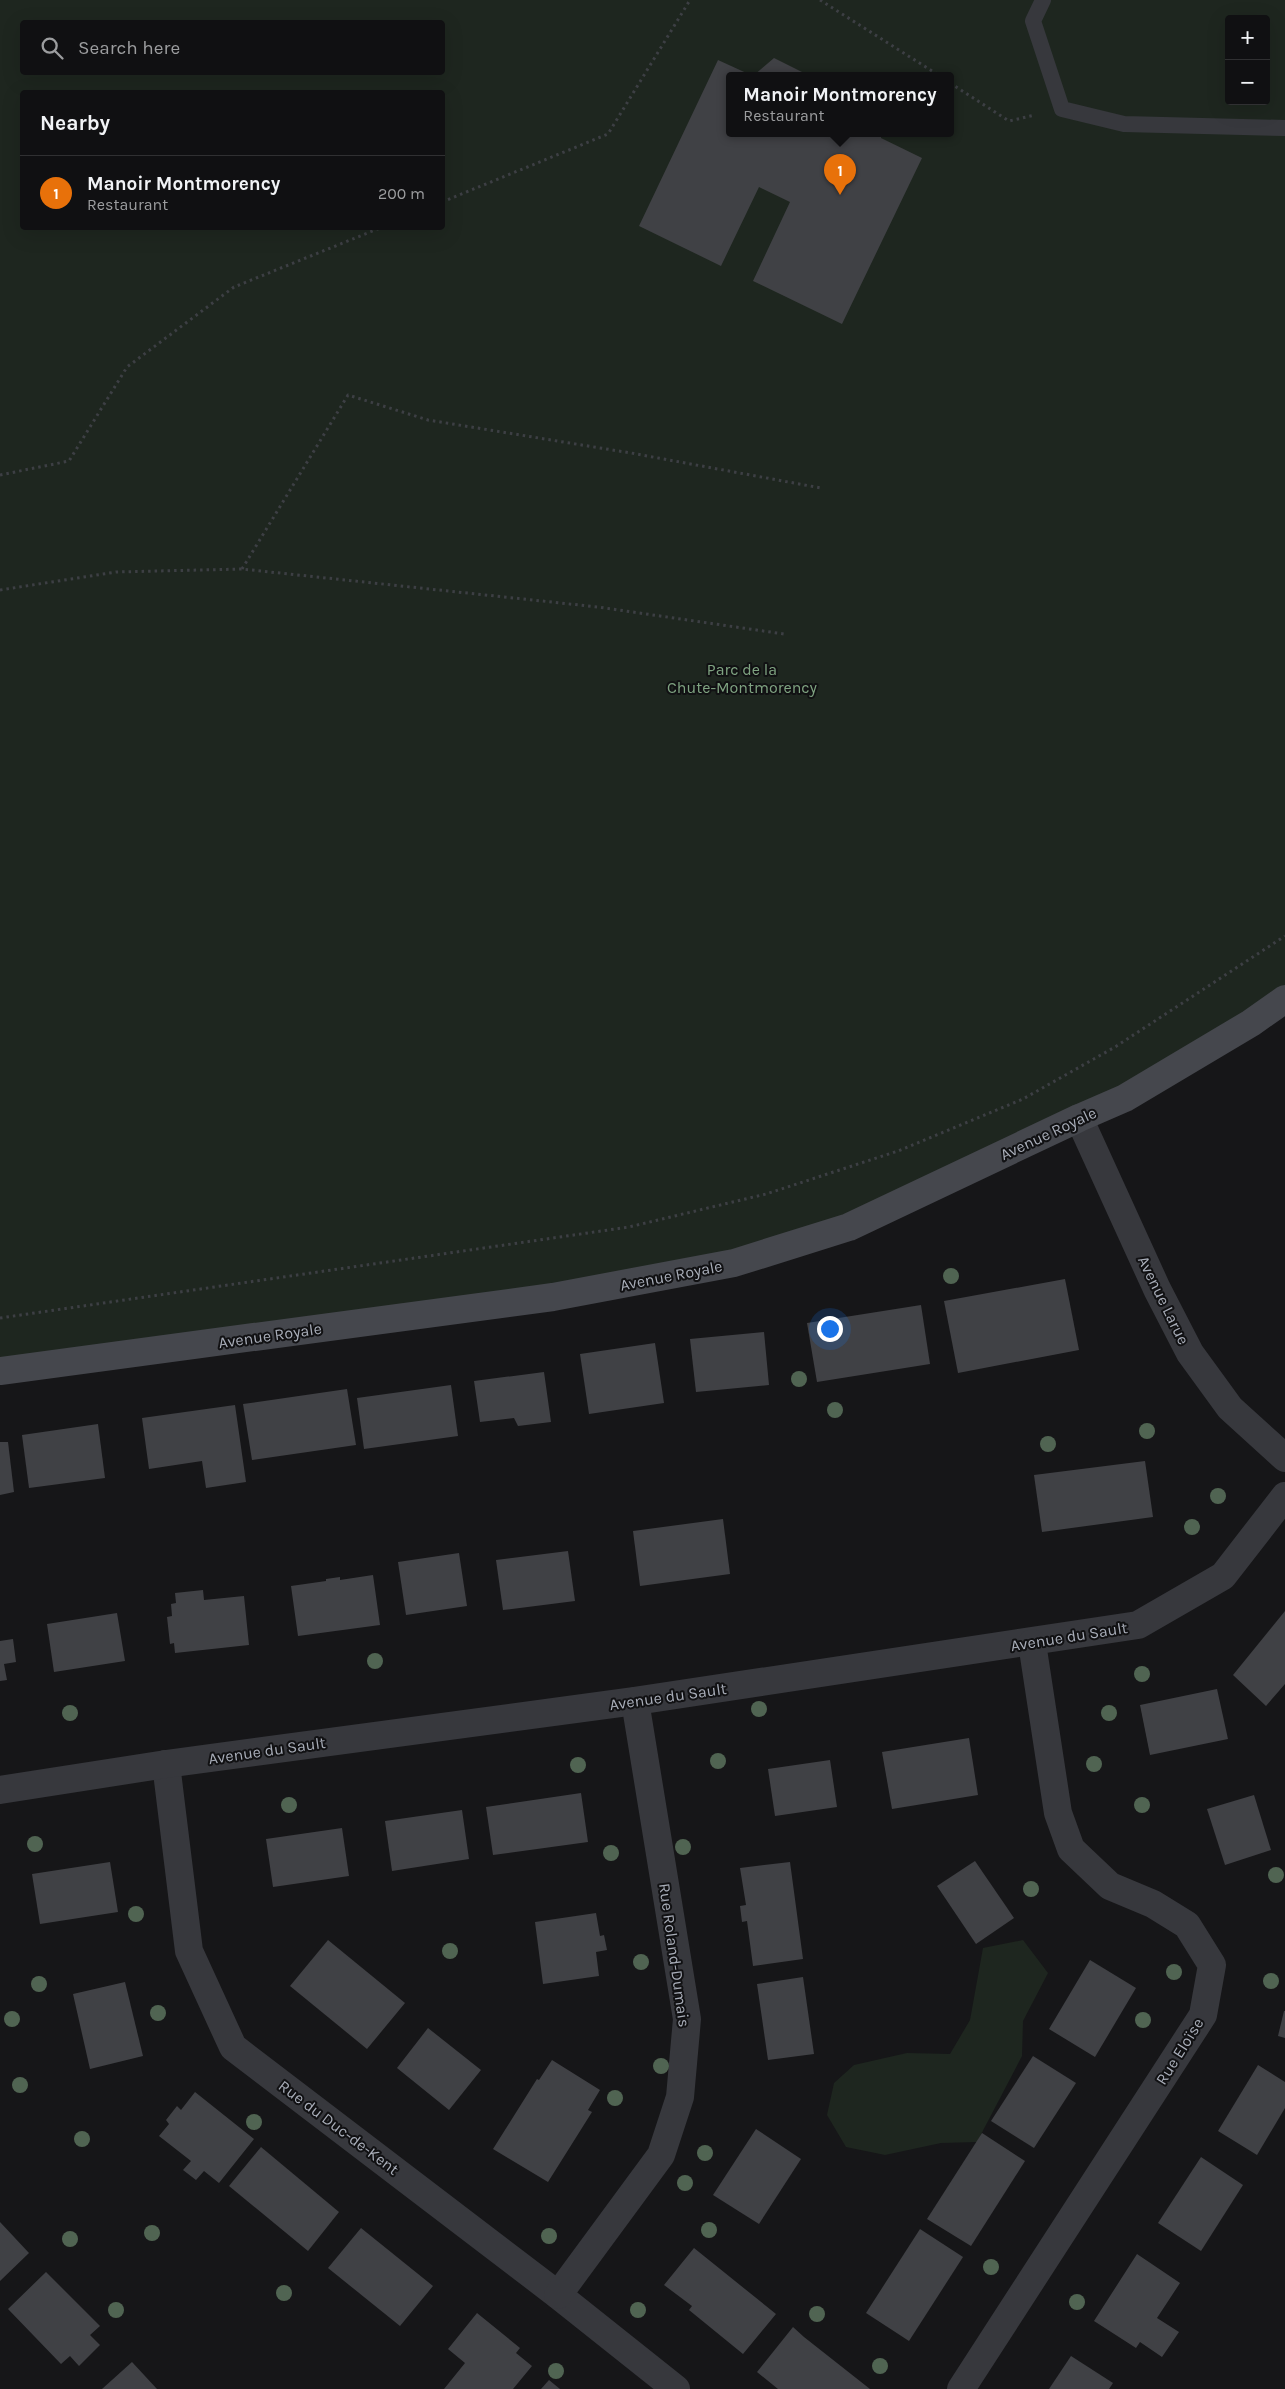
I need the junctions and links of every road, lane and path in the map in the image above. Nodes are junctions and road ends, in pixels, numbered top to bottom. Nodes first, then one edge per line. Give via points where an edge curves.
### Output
1 (690, 0) edge
2 (820, 0) edge
3 (1043, 0) edge
4 (934, 72) edge
5 (954, 86) edge
6 (1062, 109) junction
7 (1285, 128) edge
8 (445, 201) edge
9 (375, 230) edge
10 (0, 475) edge
11 (821, 488) dead end
12 (242, 570) junction
13 (0, 590) edge
14 (784, 634) dead end
15 (1285, 936) edge
16 (1285, 999) edge
17 (1079, 1118) junction
18 (0, 1318) edge
19 (0, 1371) edge
20 (1285, 1458) edge
21 (1285, 1496) edge
22 (1032, 1642) junction
23 (635, 1701) junction
24 (166, 1764) junction
25 (0, 1790) edge
26 (558, 2295) junction
27 (676, 2389) edge
28 (961, 2389) edge

1 - 8 path via 608,134
2 - 4 path
3 - 6 lane via 1033,21
5 - 6 path via 1009,121
6 - 7 lane via 1124,124
9 - 10 path via 234,287 127,367 68,461
11 - 12 path via 428,420 348,395
12 - 13 path via 116,572
12 - 14 path via 598,608
15 - 18 path via 1115,1047 1023,1099 898,1151 766,1194 629,1227
16 - 17 main road, Avenue Royale via 1251,1024 1125,1098
17 - 19 main road, Avenue Royale via 850,1227 734,1263 554,1297
17 - 20 street, Avenue Larue via 1157,1289 1190,1353 1230,1408
21 - 22 street, Avenue du Sault via 1223,1576 1155,1616 1138,1625
22 - 23 street, Avenue du Sault
22 - 28 street, Rue Eloïse via 1058,1813 1071,1849 1110,1886 1153,1904 1187,1925 1212,1964 1203,2015
23 - 24 street, Avenue du Sault
23 - 26 street, Rue Roland-Dumais via 687,2020 680,2098 662,2155
24 - 25 street, Avenue du Sault
24 - 26 street, Rue du Duc-de-Kent via 189,1951 233,2047
26 - 27 street, Rue du Duc-de-Kent

